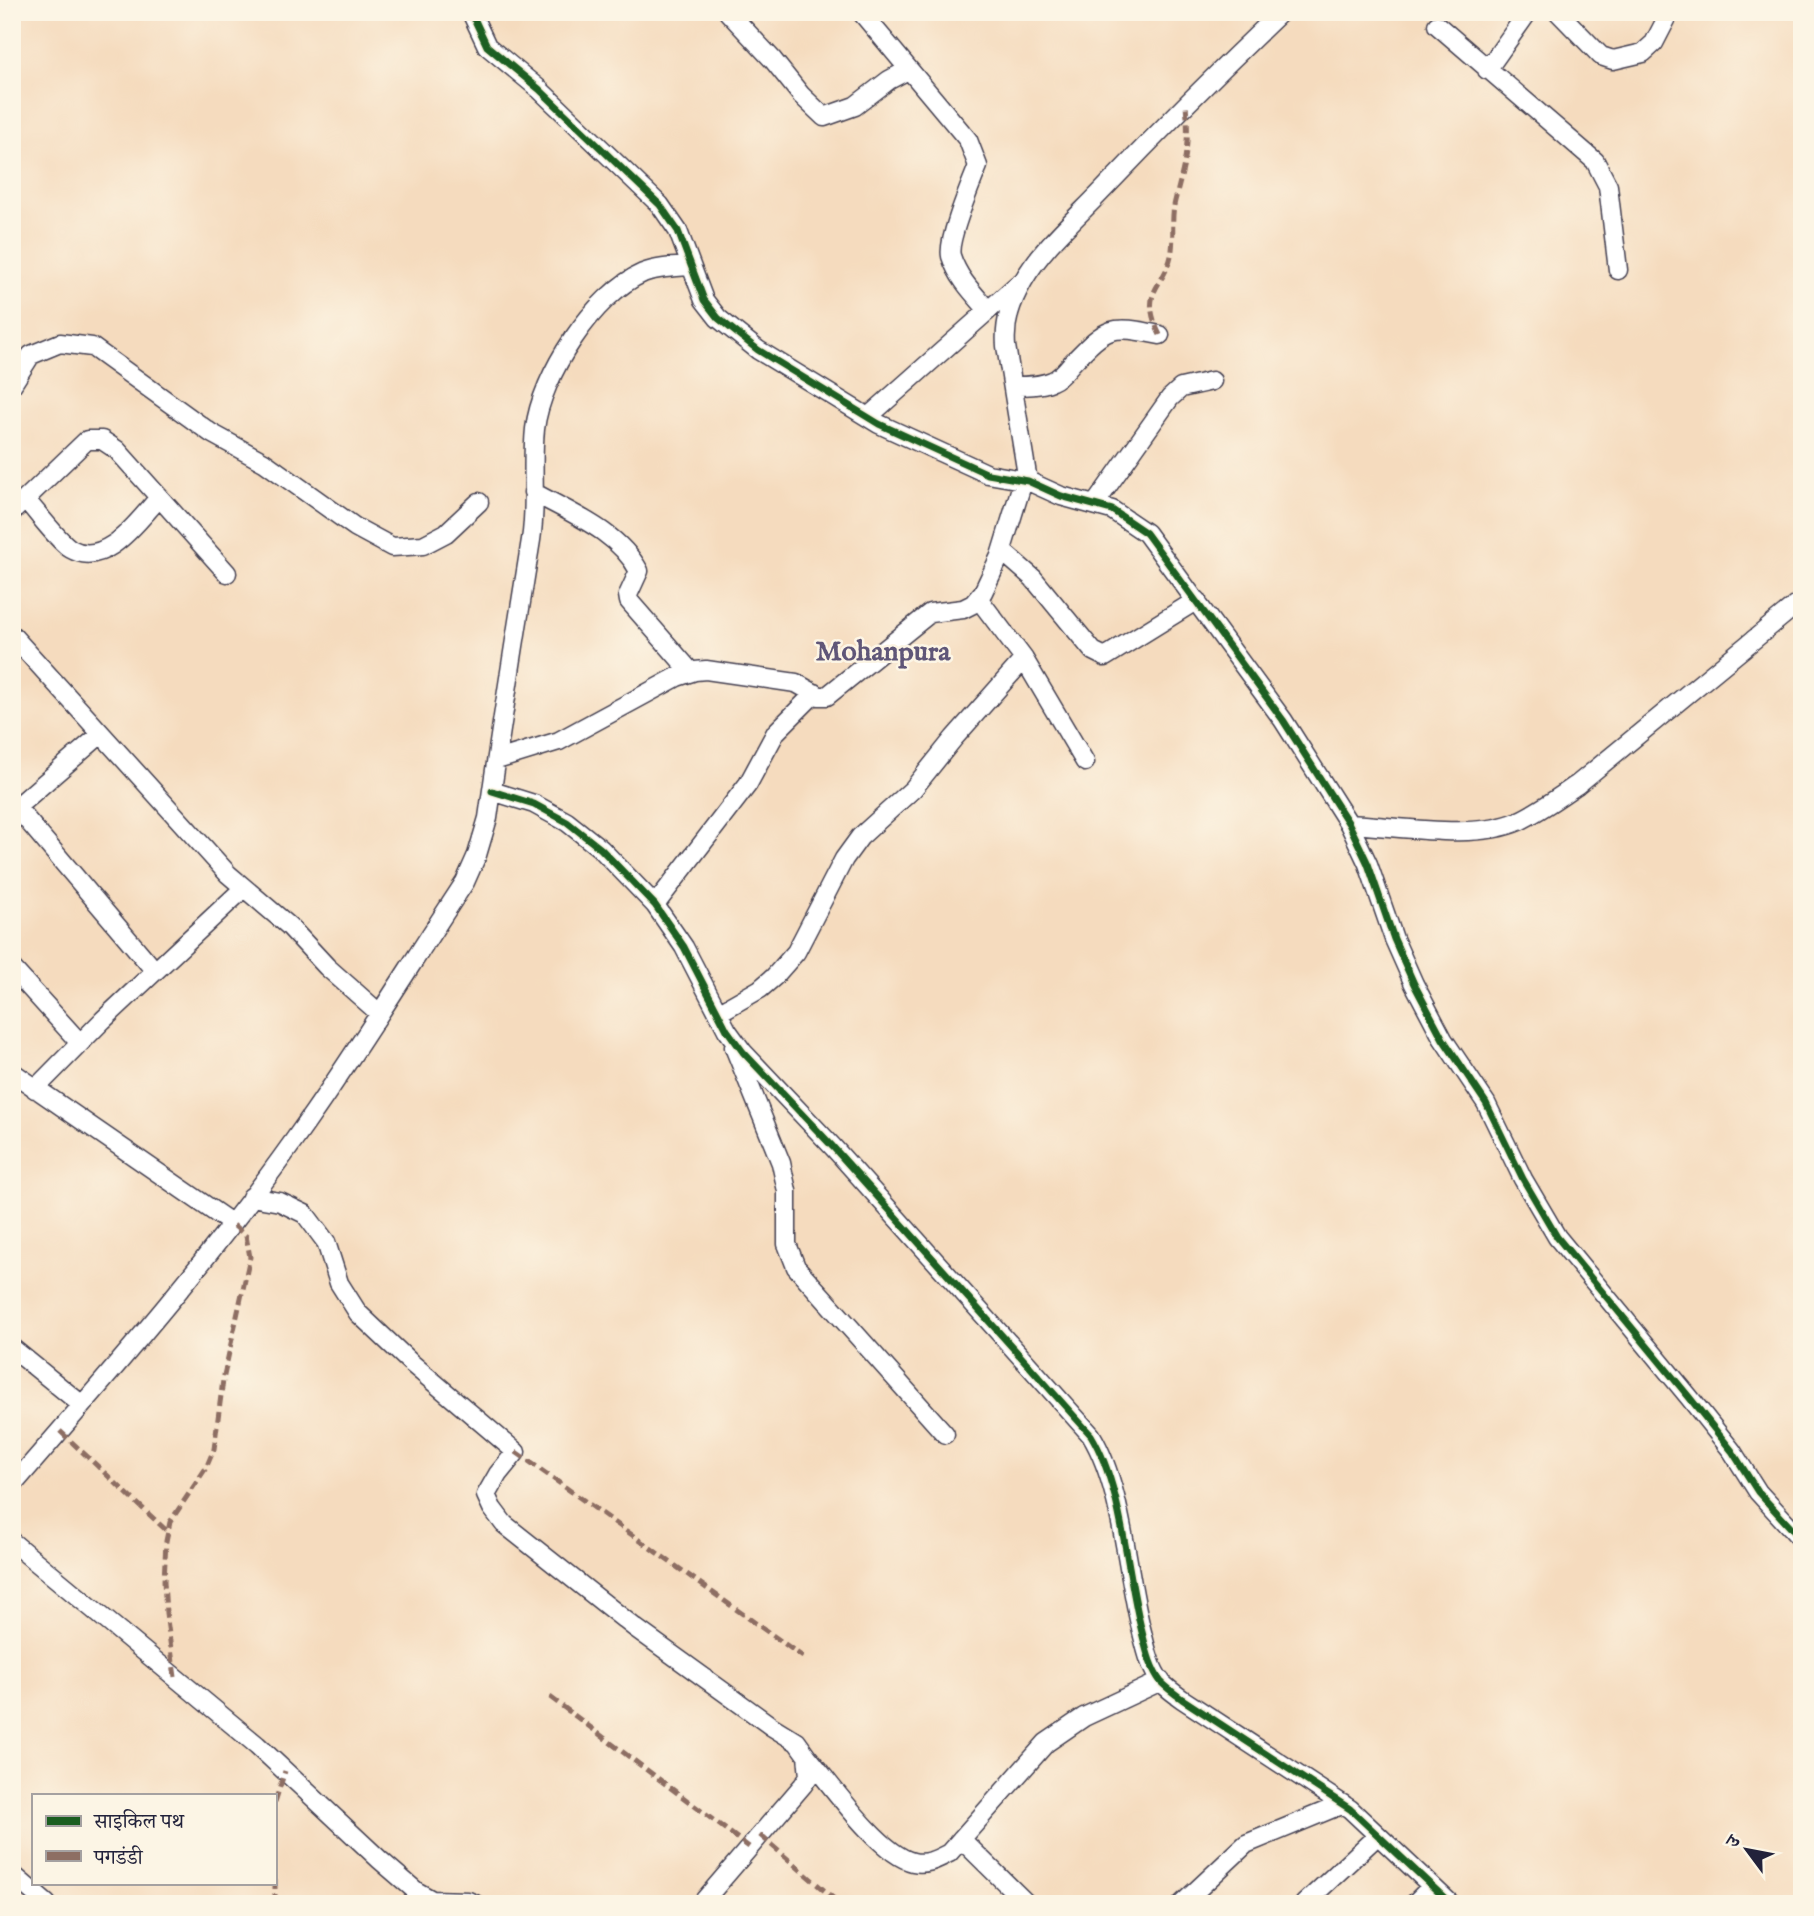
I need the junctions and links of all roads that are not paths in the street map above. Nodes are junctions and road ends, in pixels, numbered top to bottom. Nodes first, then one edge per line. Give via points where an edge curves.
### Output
1 (471, 12) edge
2 (728, 12) edge
3 (861, 12) edge
4 (1281, 12) edge
5 (1528, 12) edge
6 (1558, 12) edge
7 (1670, 12) edge
8 (1437, 25) dead end
9 (908, 69) junction
10 (1487, 70) junction
11 (690, 266) junction
12 (1618, 270) dead end
13 (1024, 279) junction
14 (988, 310) junction
15 (1160, 335) dead end
16 (1212, 381) dead end
17 (12, 385) edge
18 (1013, 386) junction
19 (868, 416) junction
20 (1026, 481) junction
21 (533, 492) junction
22 (159, 498) junction
23 (26, 500) junction
24 (479, 502) dead end
25 (1095, 504) junction
26 (12, 512) edge
27 (1002, 551) junction
28 (227, 573) dead end
29 (978, 598) junction
30 (1197, 600) junction
31 (1802, 600) edge
32 (12, 635) edge
33 (1024, 659) junction
34 (691, 672) junction
35 (815, 693) junction
36 (101, 734) junction
37 (497, 760) junction
38 (1084, 762) dead end
39 (492, 791) junction
40 (14, 807) edge
41 (1349, 824) junction
42 (244, 888) junction
43 (655, 905) junction
44 (12, 968) edge
45 (155, 971) junction
46 (379, 1013) junction
47 (718, 1013) junction
48 (727, 1030) junction
49 (80, 1043) junction
50 (12, 1072) edge
51 (36, 1089) junction
52 (251, 1197) junction
53 (231, 1223) junction
54 (12, 1348) edge
55 (82, 1405) junction
56 (945, 1434) dead end
57 (12, 1486) edge
58 (1802, 1540) edge
59 (12, 1542) edge
60 (1161, 1681) junction
61 (807, 1756) junction
62 (1343, 1804) junction
63 (1377, 1836) junction
64 (961, 1839) junction
65 (12, 1874) edge
66 (1432, 1886) junction
67 (47, 1904) edge
68 (475, 1904) edge
69 (701, 1904) edge
70 (1027, 1904) edge
71 (1182, 1904) edge
72 (1304, 1904) edge
73 (1413, 1904) edge
74 (1451, 1904) edge

1 - 11 street via 487,46 540,89 660,205 678,231
2 - 9 street via 824,117 855,106
3 - 9 street
4 - 13 street via 1124,168
5 - 10 street
6 - 7 street via 1601,56 1613,60 1643,53 1654,43
8 - 10 street
9 - 14 street via 968,140 978,166 950,253 961,279
10 - 12 street via 1595,161 1608,186
11 - 19 street via 704,300 718,318 758,349
11 - 21 street via 644,273 619,287 567,347 541,401 535,429
13 - 14 street
13 - 18 street via 1005,326
14 - 19 street
15 - 18 street via 1104,332 1054,381
16 - 25 street via 1181,388 1170,398
17 - 24 street via 31,355 60,343 92,346 211,433 264,462 355,527 392,547 423,545 446,533
18 - 20 street
19 - 20 street via 988,474
20 - 25 street
20 - 27 street
21 - 34 street via 617,543 639,571 629,601
21 - 37 street via 532,531
22 - 23 street via 118,541 101,552 84,555 69,548
22 - 23 street via 117,450 102,440 87,440
22 - 28 street
23 - 26 street
25 - 30 street via 1146,533
27 - 29 street
27 - 30 street via 1033,578 1093,651 1105,657
29 - 33 street
29 - 35 street via 963,608 930,613 827,696
30 - 41 street via 1283,720
31 - 41 street via 1578,783 1517,821 1468,831
32 - 36 street
33 - 38 street
33 - 47 street via 913,789 860,837 796,952 760,989
34 - 35 street via 706,670 796,683
34 - 37 street via 559,741
35 - 43 street via 776,732 748,784
36 - 40 street
36 - 42 street
37 - 39 street
39 - 43 street via 534,804 567,822 601,849
39 - 46 street via 477,855 464,882
40 - 45 street
41 - 58 street via 1414,984 1443,1039 1486,1103 1557,1237 1732,1451 1758,1492
42 - 45 street
42 - 46 street
43 - 47 street via 684,947
44 - 49 street
45 - 49 street
46 - 52 street
47 - 48 street
48 - 56 street via 781,1163 787,1191 787,1244 796,1267
48 - 60 street via 1091,1435 1111,1480 1138,1616 1148,1655
49 - 51 street
50 - 51 street
51 - 53 street
52 - 53 street
52 - 61 street via 280,1202 305,1214 326,1242 339,1283 358,1313 516,1452 486,1495 504,1524 634,1627 797,1742
53 - 55 street
54 - 55 street
55 - 57 street
59 - 68 street via 257,1745 416,1891 432,1900
60 - 62 street
60 - 64 street via 1084,1717 1046,1743
61 - 64 street via 882,1843 900,1857 928,1863 949,1853
61 - 69 street via 809,1776 803,1785
62 - 63 street
62 - 71 street via 1246,1844
63 - 66 street
63 - 72 street
64 - 70 street
65 - 67 street
66 - 73 street
66 - 74 street

